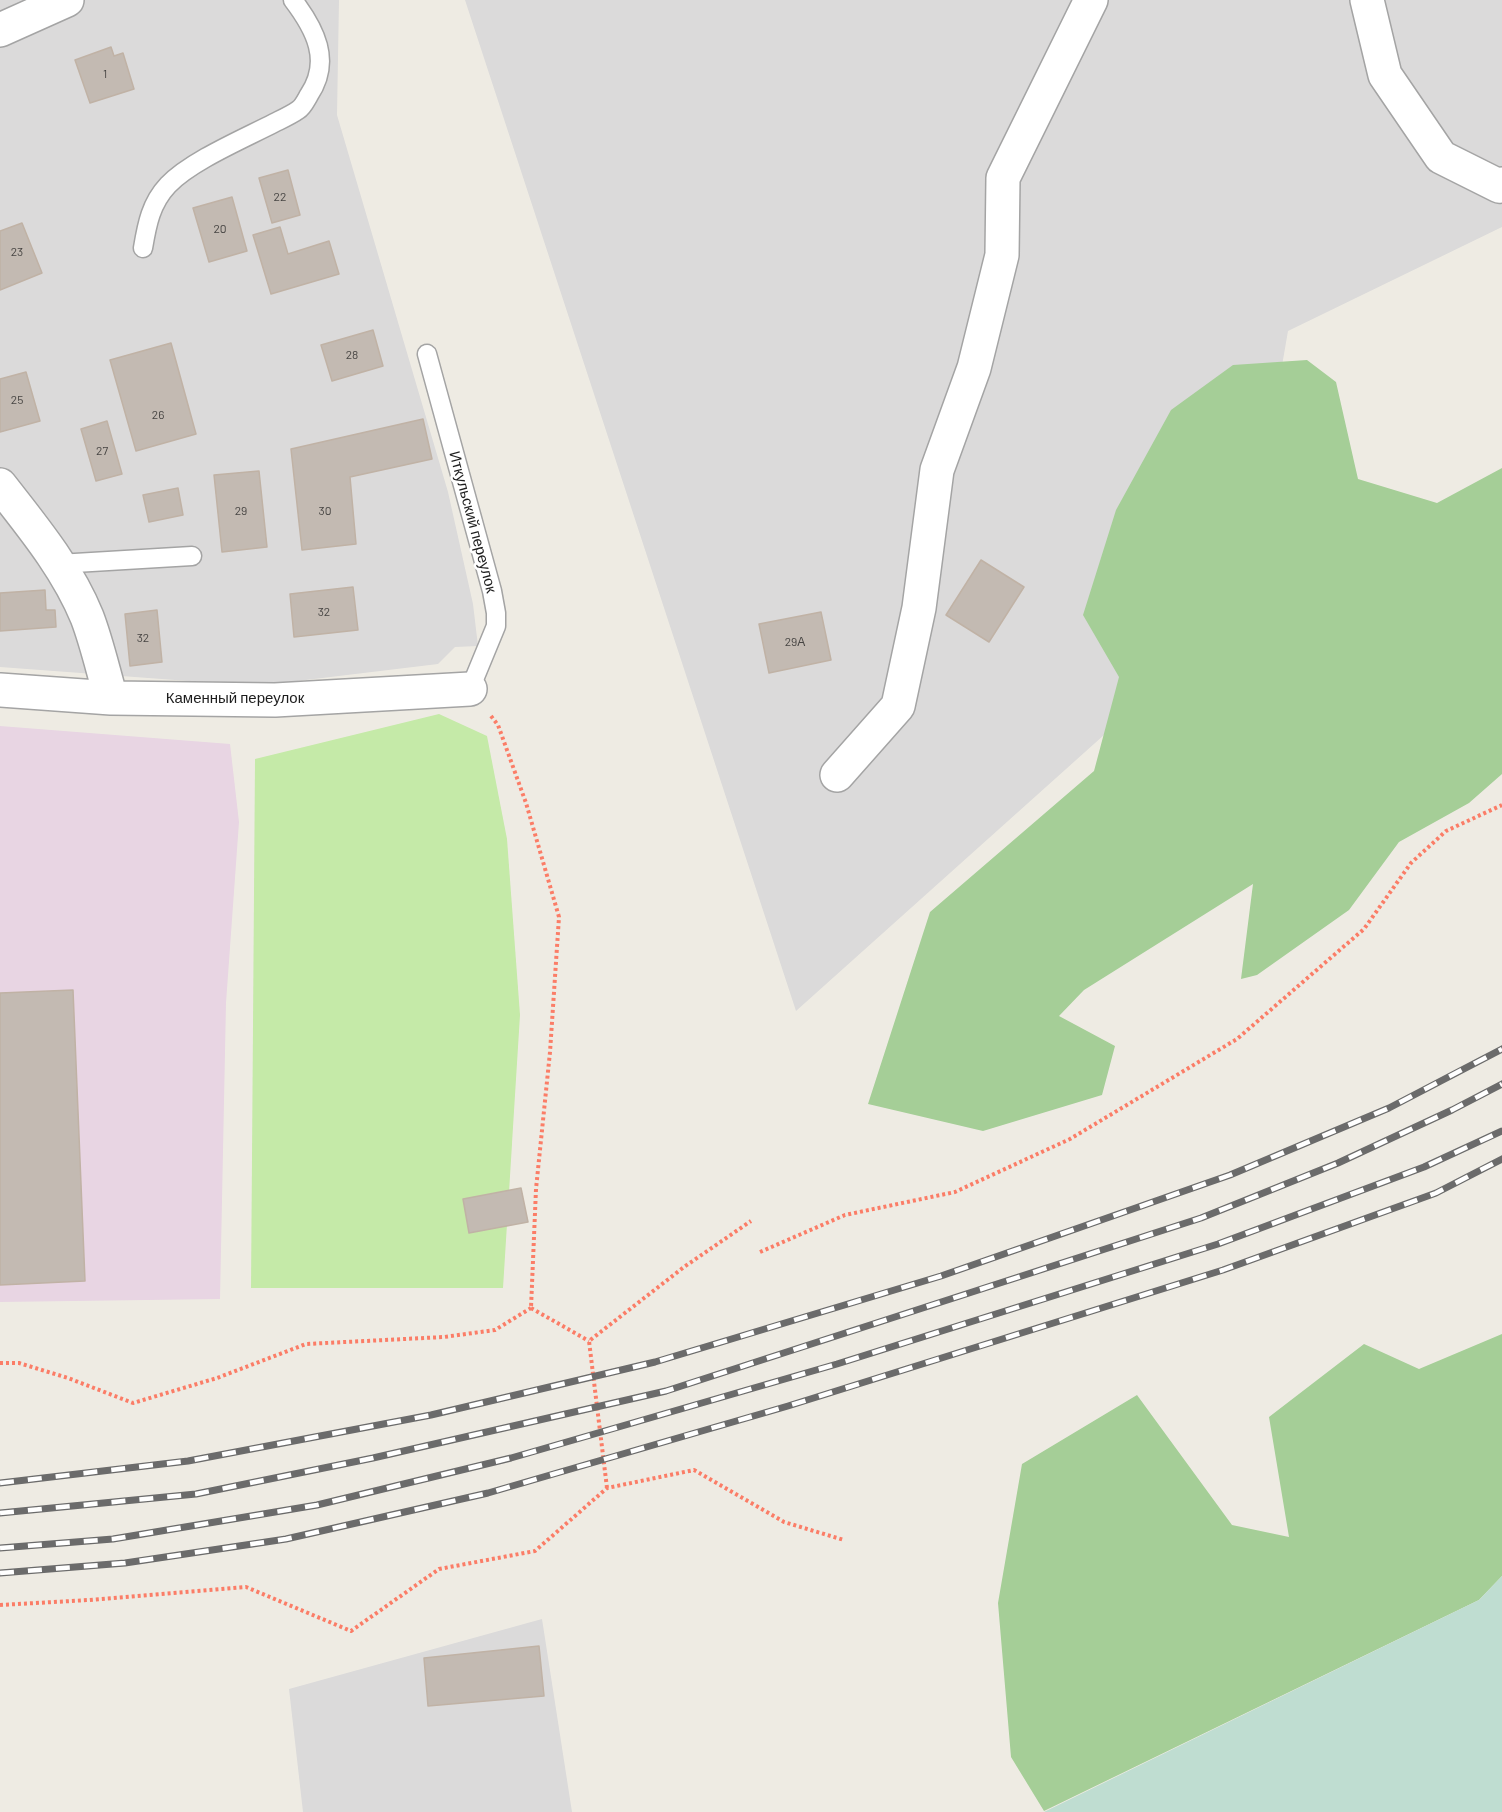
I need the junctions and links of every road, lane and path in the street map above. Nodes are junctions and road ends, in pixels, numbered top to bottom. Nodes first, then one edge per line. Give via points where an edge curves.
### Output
1 (67, 0) edge
2 (293, 0) edge
3 (1091, 0) edge
4 (1367, 0) edge
5 (0, 30) edge
6 (1502, 184) edge
7 (143, 248) dead end
8 (427, 354) dead end
9 (0, 485) edge
10 (192, 556) dead end
11 (58, 564) junction
12 (470, 689) junction
13 (0, 690) edge
14 (111, 698) junction
15 (837, 775) dead end
16 (1502, 805) edge
17 (751, 1221) dead end
18 (760, 1252) dead end
19 (531, 1308) junction
20 (589, 1341) junction
21 (0, 1363) edge
22 (608, 1488) junction
23 (844, 1540) dead end
24 (0, 1605) edge

1 - 5 street
2 - 7 lane via 318,42 320,65 315,86 300,109 190,167 169,184 148,218
3 - 15 street via 1003,178 1002,255 974,368 937,471 919,608 898,706
4 - 6 street via 1385,75 1441,157 1499,186
8 - 12 lane, Иткульский переулок via 496,613 496,626
9 - 11 street
10 - 11 lane
11 - 14 street via 86,617
12 - 14 street, Каменный переулок via 275,700
12 - 19 path via 498,725 526,803 559,917 536,1189
13 - 14 street, Каменный переулок
16 - 18 path via 1446,831 1411,863 1364,929 1237,1039 1070,1139 954,1192 845,1215
17 - 20 path
19 - 20 path
19 - 21 path via 495,1330 444,1337 306,1344 217,1378 133,1403 19,1363
20 - 22 path
22 - 23 path via 694,1470 784,1522
22 - 24 path via 535,1551 439,1569 351,1631 246,1587

